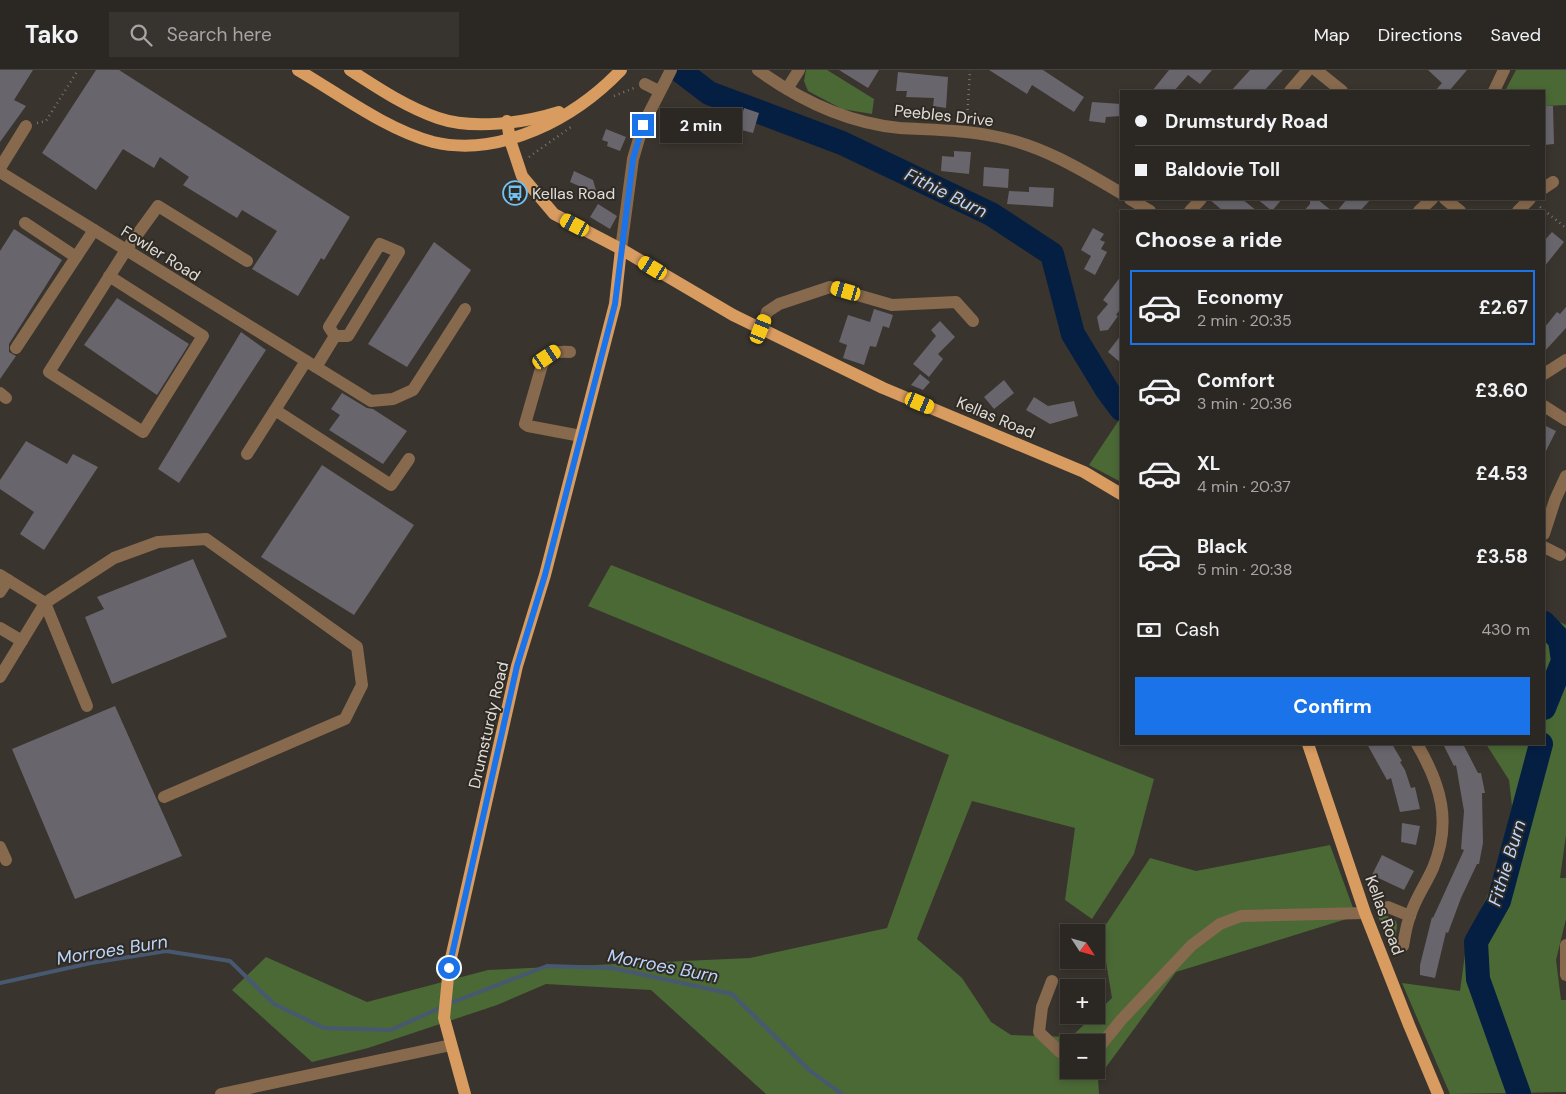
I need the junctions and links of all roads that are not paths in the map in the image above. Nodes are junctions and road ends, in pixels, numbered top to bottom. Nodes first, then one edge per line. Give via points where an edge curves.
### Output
1 (298, 70) edge
2 (350, 70) edge
3 (621, 70) edge
4 (758, 70) edge
5 (799, 70) edge
6 (1308, 70) edge
7 (1316, 70) edge
8 (1504, 70) edge
9 (668, 74) edge
10 (645, 84) dead end
11 (787, 89) junction
12 (1291, 90) edge
13 (1341, 90) edge
14 (1494, 90) edge
15 (659, 91) junction
16 (578, 105) junction
17 (507, 121) junction
18 (26, 126) road end
19 (510, 140) junction
20 (4, 153) edge
21 (0, 170) edge
22 (1120, 192) edge
23 (1132, 200) edge
24 (1199, 200) edge
25 (1431, 200) edge
26 (1446, 200) edge
27 (1529, 200) edge
28 (1148, 210) edge
29 (1191, 210) edge
30 (1420, 210) edge
31 (1459, 210) edge
32 (1519, 210) edge
33 (25, 223) dead end
34 (94, 230) junction
35 (620, 249) junction
36 (126, 250) junction
37 (76, 256) junction
38 (248, 261) dead end
39 (109, 276) junction
40 (465, 309) dead end
41 (973, 322) dead end
42 (761, 329) junction
43 (335, 336) junction
44 (16, 348) dead end
45 (570, 352) dead end
46 (1566, 360) edge
47 (311, 364) junction
48 (1545, 373) edge
49 (1545, 407) edge
50 (275, 410) junction
51 (1566, 420) edge
52 (581, 436) junction
53 (247, 454) dead end
54 (409, 459) dead end
55 (1566, 476) edge
56 (1120, 493) edge
57 (1545, 531) edge
58 (1545, 548) edge
59 (1560, 555) dead end
60 (4, 577) edge
61 (0, 592) edge
62 (45, 603) junction
63 (0, 628) edge
64 (22, 641) junction
65 (0, 677) edge
66 (87, 706) dead end
67 (1308, 745) edge
68 (1418, 745) edge
69 (164, 797) dead end
70 (0, 847) edge
71 (6, 860) dead end
72 (1388, 907) dead end
73 (1365, 913) junction
74 (1410, 916) junction
75 (1566, 945) edge
76 (1403, 946) dead end
77 (1566, 970) edge
78 (1566, 975) edge
79 (1052, 980) dead end
80 (1105, 1040) edge
81 (451, 1045) junction
82 (1060, 1052) edge
83 (221, 1094) edge
84 (465, 1094) edge
85 (1438, 1094) edge

1 - 19 main road via 405,132 433,142 468,146
2 - 17 main road via 395,98 439,118 467,123
3 - 16 main road
4 - 11 street, Peebles Drive
5 - 11 street
6 - 12 street
7 - 13 street
8 - 14 street
9 - 15 street
10 - 15 street
11 - 22 street, Peebles Drive via 838,116 899,128 967,132 1029,145 1056,156
15 - 35 street via 643,125 633,159
16 - 17 main road via 547,116
16 - 19 main road
17 - 19 main road, Kellas Road
18 - 20 street, Fowler Road
19 - 35 main road, Kellas Road via 522,176 554,214
20 - 21 street, Fowler Road
21 - 34 street, Fowler Road
23 - 28 street
24 - 29 street
25 - 30 street
26 - 31 street
27 - 32 street
33 - 37 street
34 - 36 street, Fowler Road
34 - 37 street
35 - 42 main road, Kellas Road via 733,316
35 - 52 main road, Drumsturdy Road via 615,304
36 - 38 street via 158,206
36 - 39 street
36 - 47 street, Fowler Road
37 - 44 street
39 - 39 street via 48,372 143,432 203,336
40 - 47 street, Fowler Road via 413,390 393,399 371,400
41 - 42 street via 956,302 892,305 830,287 779,304 767,312
42 - 56 main road, Kellas Road via 883,388 1084,472
43 - 43 street via 329,327 380,244 399,252 348,336
43 - 47 street
45 - 52 street via 555,351 542,364 525,424
46 - 48 street
47 - 50 street
49 - 51 street
50 - 53 street
50 - 54 street via 391,485
52 - 81 main road, Drumsturdy Road via 545,575 517,666 449,968 444,1015
55 - 57 street
58 - 59 street
60 - 61 street
60 - 62 street
62 - 64 street
62 - 66 street
62 - 69 street via 114,558 158,542 206,539 357,647 362,685 345,719
63 - 64 street
64 - 65 street
67 - 73 main road, Kellas Road
68 - 74 street via 1433,771 1443,822 1433,868
70 - 71 street
72 - 74 street
73 - 80 street via 1241,916 1220,924 1192,944
73 - 85 main road, Kellas Road
74 - 76 street
75 - 77 street
77 - 78 street
79 - 82 street via 1042,1007 1039,1032
81 - 83 street
81 - 84 main road, Drumsturdy Road

